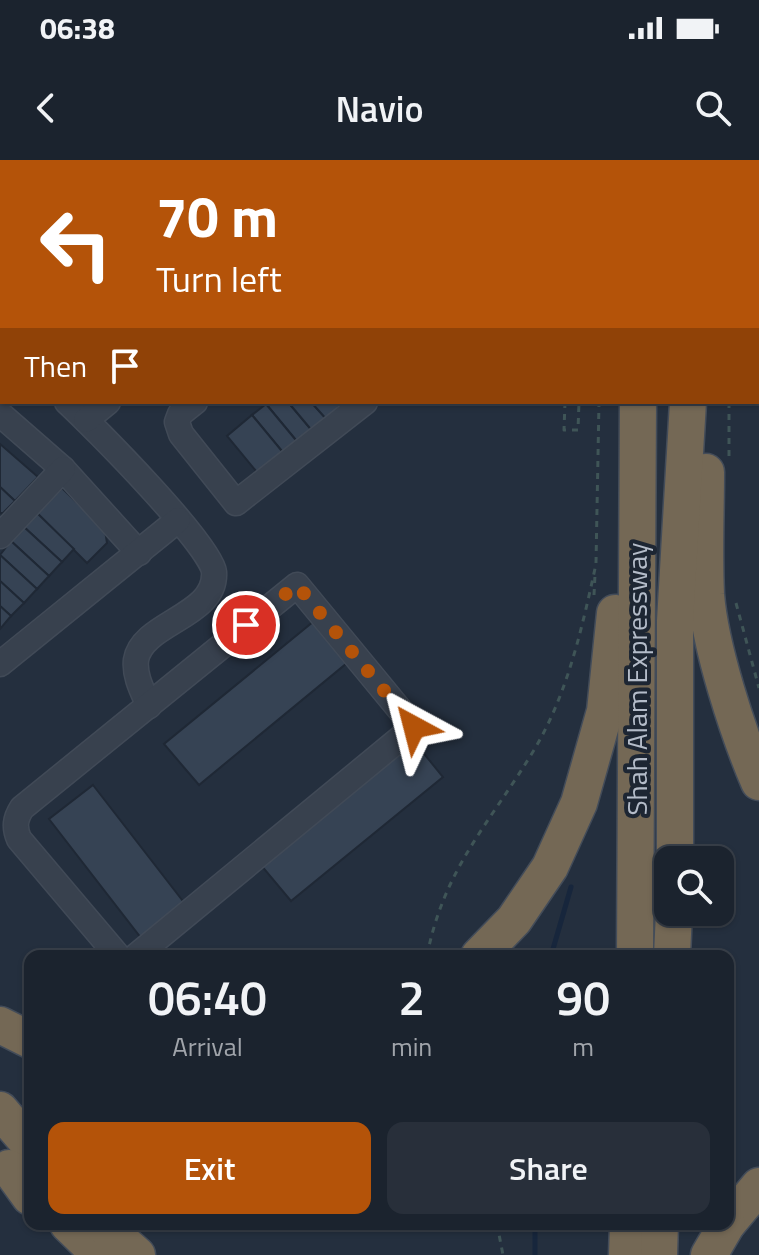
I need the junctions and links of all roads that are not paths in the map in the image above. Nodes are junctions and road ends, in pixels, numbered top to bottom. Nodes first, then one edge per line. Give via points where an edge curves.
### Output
1 (69, 404) edge
2 (106, 404) edge
3 (192, 404) edge
4 (362, 404) edge
5 (638, 404) edge
6 (688, 404) edge
7 (702, 404) edge
8 (0, 414) edge
9 (86, 420) junction
10 (63, 469) junction
11 (636, 472) junction
12 (178, 520) junction
13 (0, 536) edge
14 (139, 553) junction
15 (0, 664) edge
16 (149, 706) junction
17 (759, 782) edge
18 (675, 846) edge
19 (673, 926) edge
20 (113, 950) edge
21 (143, 950) edge
22 (485, 950) edge
23 (635, 950) edge
24 (672, 950) edge
25 (0, 1025) edge
26 (24, 1037) edge
27 (0, 1110) edge
28 (23, 1167) edge
29 (759, 1186) edge
30 (734, 1216) edge
31 (53, 1230) edge
32 (74, 1230) edge
33 (109, 1230) edge
34 (628, 1230) edge
35 (660, 1230) edge
36 (724, 1230) edge
37 (72, 1255) edge
38 (100, 1255) edge
39 (137, 1255) edge
40 (627, 1255) edge
41 (659, 1255) edge
42 (709, 1255) edge

1 - 9 street
2 - 9 street
3 - 4 street via 180,414 181,434 236,503
5 - 11 highway, Shah Alam Expressway
6 - 18 highway, Shah Alam Expressway via 675,621
7 - 17 highway via 706,596 738,726
8 - 10 street
9 - 12 street
10 - 13 street
10 - 14 street
11 - 22 highway via 605,711 593,762 550,867 514,920
11 - 23 highway, Shah Alam Expressway
12 - 14 street
12 - 16 street via 211,560 214,576 201,602 138,653 137,677
14 - 15 street
16 - 20 street via 22,808 15,824 19,839
16 - 21 street via 297,585 414,727
19 - 24 highway
25 - 26 highway
27 - 28 highway
29 - 30 highway
31 - 37 highway
32 - 38 highway
33 - 39 highway
34 - 40 highway
35 - 41 highway
36 - 42 highway

